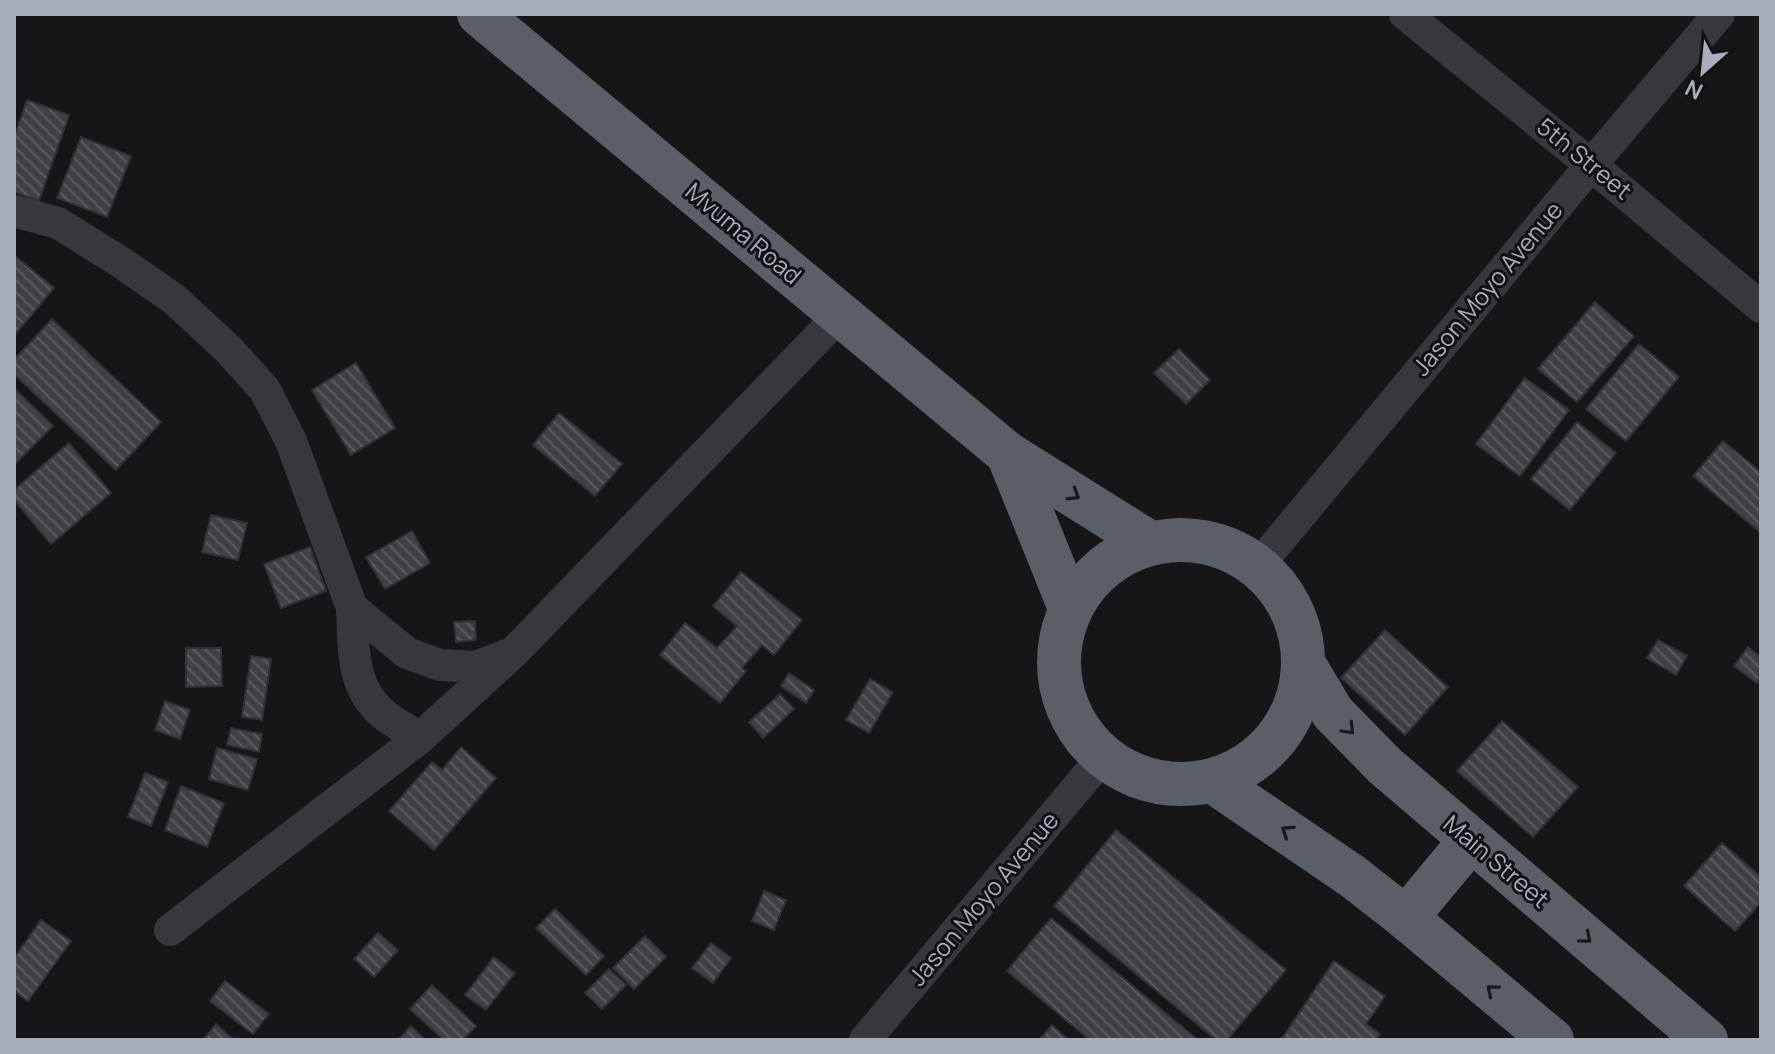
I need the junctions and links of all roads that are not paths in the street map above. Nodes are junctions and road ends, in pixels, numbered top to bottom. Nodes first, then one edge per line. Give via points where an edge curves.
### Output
1 (479, 14) edge
2 (1405, 14) edge
3 (1719, 14) edge
4 (1591, 165) junction
5 (14, 211) edge
6 (1761, 307) edge
7 (840, 315) junction
8 (1008, 454) junction
9 (1150, 543) junction
10 (1258, 566) junction
11 (352, 608) junction
12 (1070, 608) junction
13 (514, 652) junction
14 (1305, 666) junction
15 (420, 738) junction
16 (1103, 757) junction
17 (1214, 782) junction
18 (1470, 841) junction
19 (1406, 918) junction
20 (170, 930) dead end
21 (865, 1040) edge
22 (1552, 1040) edge
23 (1706, 1040) edge

1 - 7 highway, Mvuma Road
2 - 4 street, 5th Street
3 - 4 street, Jason Moyo Avenue
4 - 6 street, 5th Street
4 - 10 street, Jason Moyo Avenue
5 - 11 street via 58,223 174,299 265,390 291,441
7 - 8 highway, Mvuma Road
7 - 13 street
8 -> 9 highway, Mvuma Road
8 - 12 highway, Mvuma Road
9 - 10 highway, Main Street via 1188,539 1225,548
9 - 12 highway, Main Street via 1118,557 1090,579
10 - 14 highway, Main Street via 1284,595 1295,617
11 - 13 street via 407,653 440,665 476,667
11 - 15 street via 355,669 366,694 382,713
12 - 16 highway, Main Street via 1059,647 1061,688 1076,726
13 - 15 street
14 - 17 highway, Main Street via 1297,704 1279,739 1250,765
14 -> 18 highway, Main Street via 1333,713
15 - 20 street
16 - 17 highway, Main Street via 1137,777 1175,785
16 - 21 street, Jason Moyo Avenue
19 -> 17 highway
18 - 19 highway
18 -> 23 highway, Main Street
22 -> 19 highway

